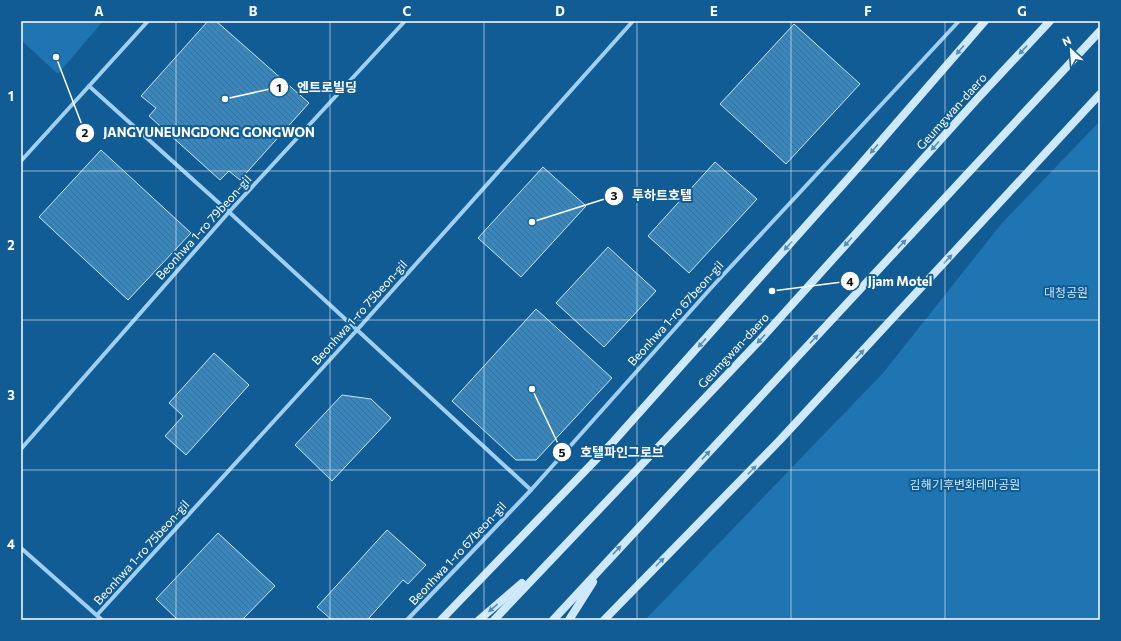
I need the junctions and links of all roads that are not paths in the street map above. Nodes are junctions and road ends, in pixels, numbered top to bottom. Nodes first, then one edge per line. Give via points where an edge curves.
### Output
1 (148, 21) edge
2 (405, 21) edge
3 (633, 21) edge
4 (959, 21) edge
5 (985, 21) edge
6 (1050, 21) edge
7 (1100, 31) edge
8 (89, 86) junction
9 (1100, 94) edge
10 (21, 161) edge
11 (229, 212) junction
12 (357, 330) junction
13 (21, 449) edge
14 (531, 490) junction
15 (21, 548) edge
16 (555, 556) junction
17 (606, 562) junction
18 (96, 615) junction
19 (102, 620) edge
20 (407, 620) edge
21 (441, 620) edge
22 (479, 620) edge
23 (494, 620) edge
24 (553, 620) edge
25 (569, 620) edge
26 (604, 620) edge

1 - 8 street
2 - 11 street, Beonhwa 1-ro 79beon-gil
3 - 12 street, Beonhwa 1-ro 75beon-gil
4 - 14 street, Beonhwa 1-ro 67beon-gil via 711,288
5 -> 21 main road via 613,442
6 -> 16 main road, Geumgwan-daero via 760,340
17 -> 7 main road
8 - 10 street
8 - 11 street
26 -> 9 main road via 780,440
11 - 12 street
11 - 13 street, Beonhwa 1-ro 79beon-gil
12 - 14 street
12 - 18 street, Beonhwa 1-ro 75beon-gil
14 - 20 street, Beonhwa 1-ro 67beon-gil
15 - 18 street
16 -> 22 main road
16 - 23 main road, Geumgwan-daero
17 - 24 main road
17 - 25 main road
18 - 19 street

